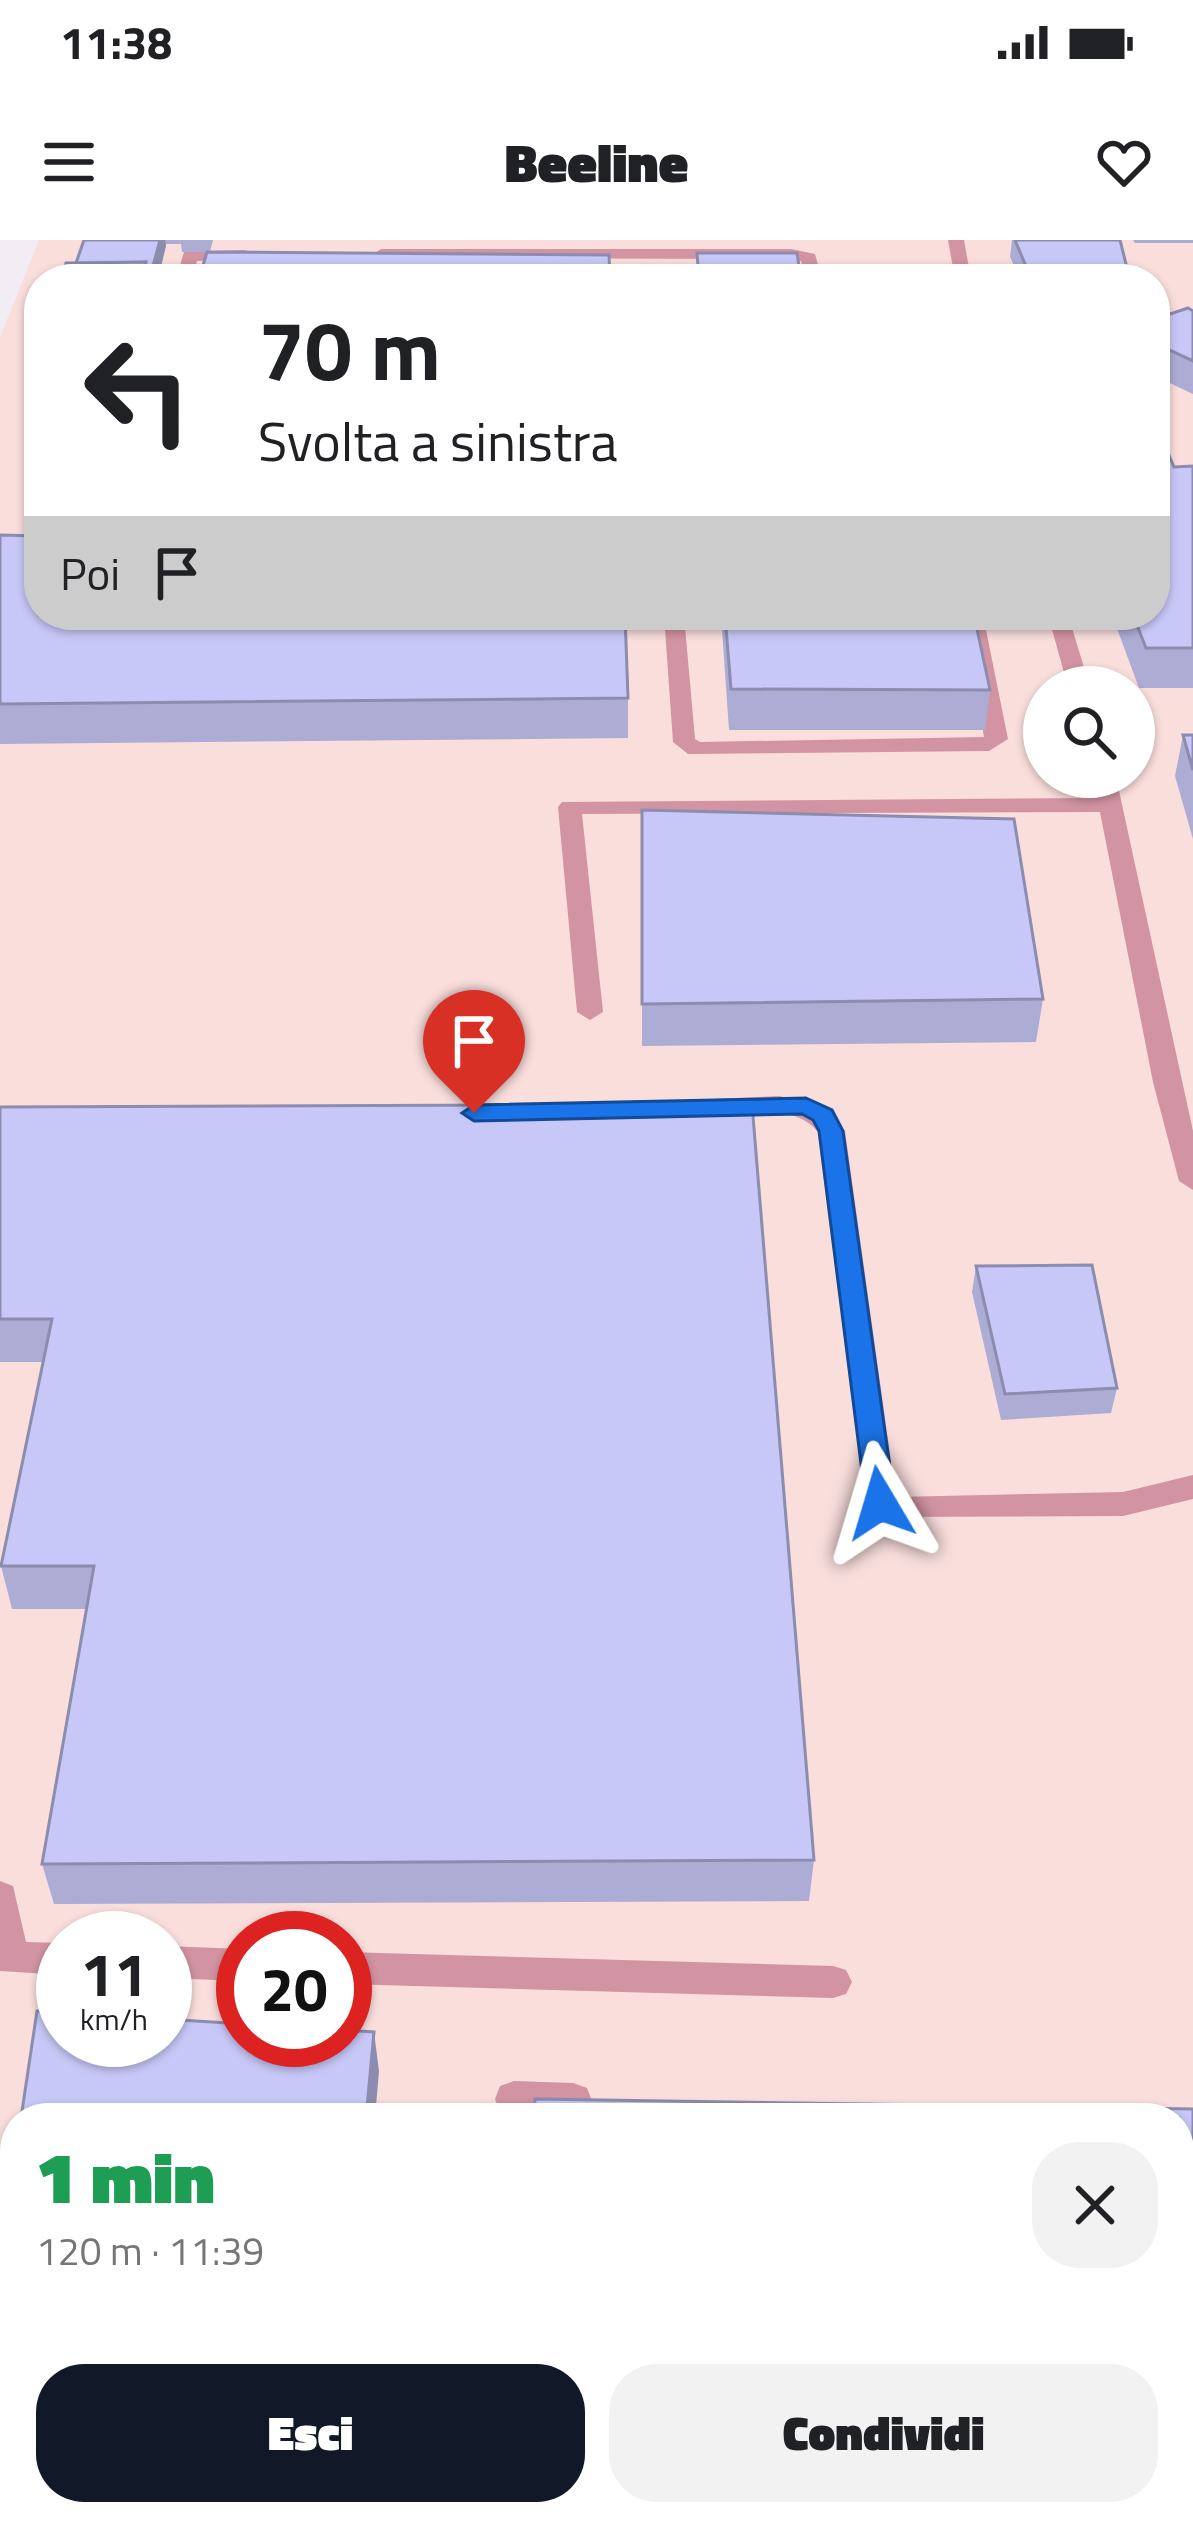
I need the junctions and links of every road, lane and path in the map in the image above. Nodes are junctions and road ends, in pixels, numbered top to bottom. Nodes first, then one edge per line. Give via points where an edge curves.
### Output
1 (531, 246) edge
2 (372, 254) edge
3 (647, 254) junction
4 (258, 255) edge
5 (188, 264) edge
6 (648, 264) edge
7 (811, 264) edge
8 (675, 630) edge
9 (976, 630) edge
10 (1062, 630) edge
11 (1072, 666) edge
12 (1110, 798) edge
13 (1111, 805) junction
14 (590, 1012) dead end
15 (687, 1108) edge
16 (1193, 1181) edge
17 (1193, 1486) edge
18 (0, 1897) edge
19 (36, 1958) edge
20 (372, 1969) edge
21 (833, 1982) dead end
22 (514, 2099) dead end
23 (610, 2102) edge

1 - 2 street
1 - 3 street
3 - 6 street
3 - 7 street via 802,255
4 - 5 street via 190,256
8 - 9 street via 684,742 696,749 988,744 997,739
10 - 11 street
12 - 13 street
13 - 14 street via 570,807
13 - 16 street
15 - 17 street via 806,1106 831,1131 886,1509 1123,1504
18 - 19 street via 10,1958
20 - 21 street
22 - 23 street

